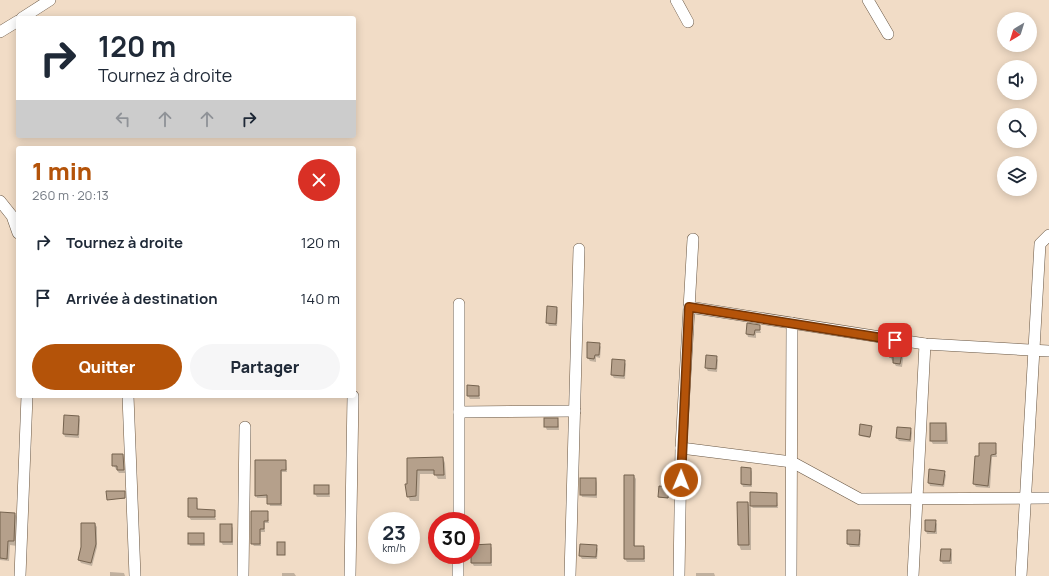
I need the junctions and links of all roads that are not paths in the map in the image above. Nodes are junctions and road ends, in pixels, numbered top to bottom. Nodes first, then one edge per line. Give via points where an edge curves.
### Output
1 (50, 0) edge
2 (676, 0) edge
3 (868, 0) edge
4 (25, 16) edge
5 (16, 22) edge
6 (688, 22) dead end
7 (0, 32) edge
8 (888, 34) dead end
9 (0, 201) edge
10 (16, 227) edge
11 (1049, 235) edge
12 (693, 238) dead end
13 (578, 249) dead end
14 (459, 304) dead end
15 (689, 307) junction
16 (792, 323) junction
17 (925, 344) junction
18 (1034, 350) junction
19 (1049, 351) edge
20 (27, 398) edge
21 (128, 398) edge
22 (353, 398) edge
23 (574, 411) junction
24 (459, 412) junction
25 (245, 427) dead end
26 (681, 448) junction
27 (792, 462) junction
28 (1026, 498) junction
29 (1049, 498) edge
30 (917, 499) junction
31 (458, 512) edge
32 (458, 564) edge
33 (20, 576) edge
34 (135, 576) edge
35 (243, 576) edge
36 (350, 576) edge
37 (458, 576) edge
38 (570, 576) edge
39 (680, 576) edge
40 (791, 576) edge
41 (913, 576) edge
42 (1021, 576) edge

1 - 4 street
2 - 6 street
3 - 8 street
5 - 7 street
9 - 10 street via 12,216
11 - 18 street via 1040,244
12 - 15 street
13 - 23 street
14 - 24 street
15 - 16 street
15 - 26 street
16 - 17 street
16 - 27 street
17 - 18 street
17 - 30 street
18 - 19 street
18 - 28 street
20 - 33 street
21 - 34 street
22 - 36 street
23 - 24 street
23 - 38 street
24 - 31 street
25 - 35 street
26 - 27 street
26 - 39 street
27 - 30 street via 860,499
27 - 40 street
28 - 29 street
28 - 30 street
28 - 42 street
30 - 41 street
32 - 37 street

